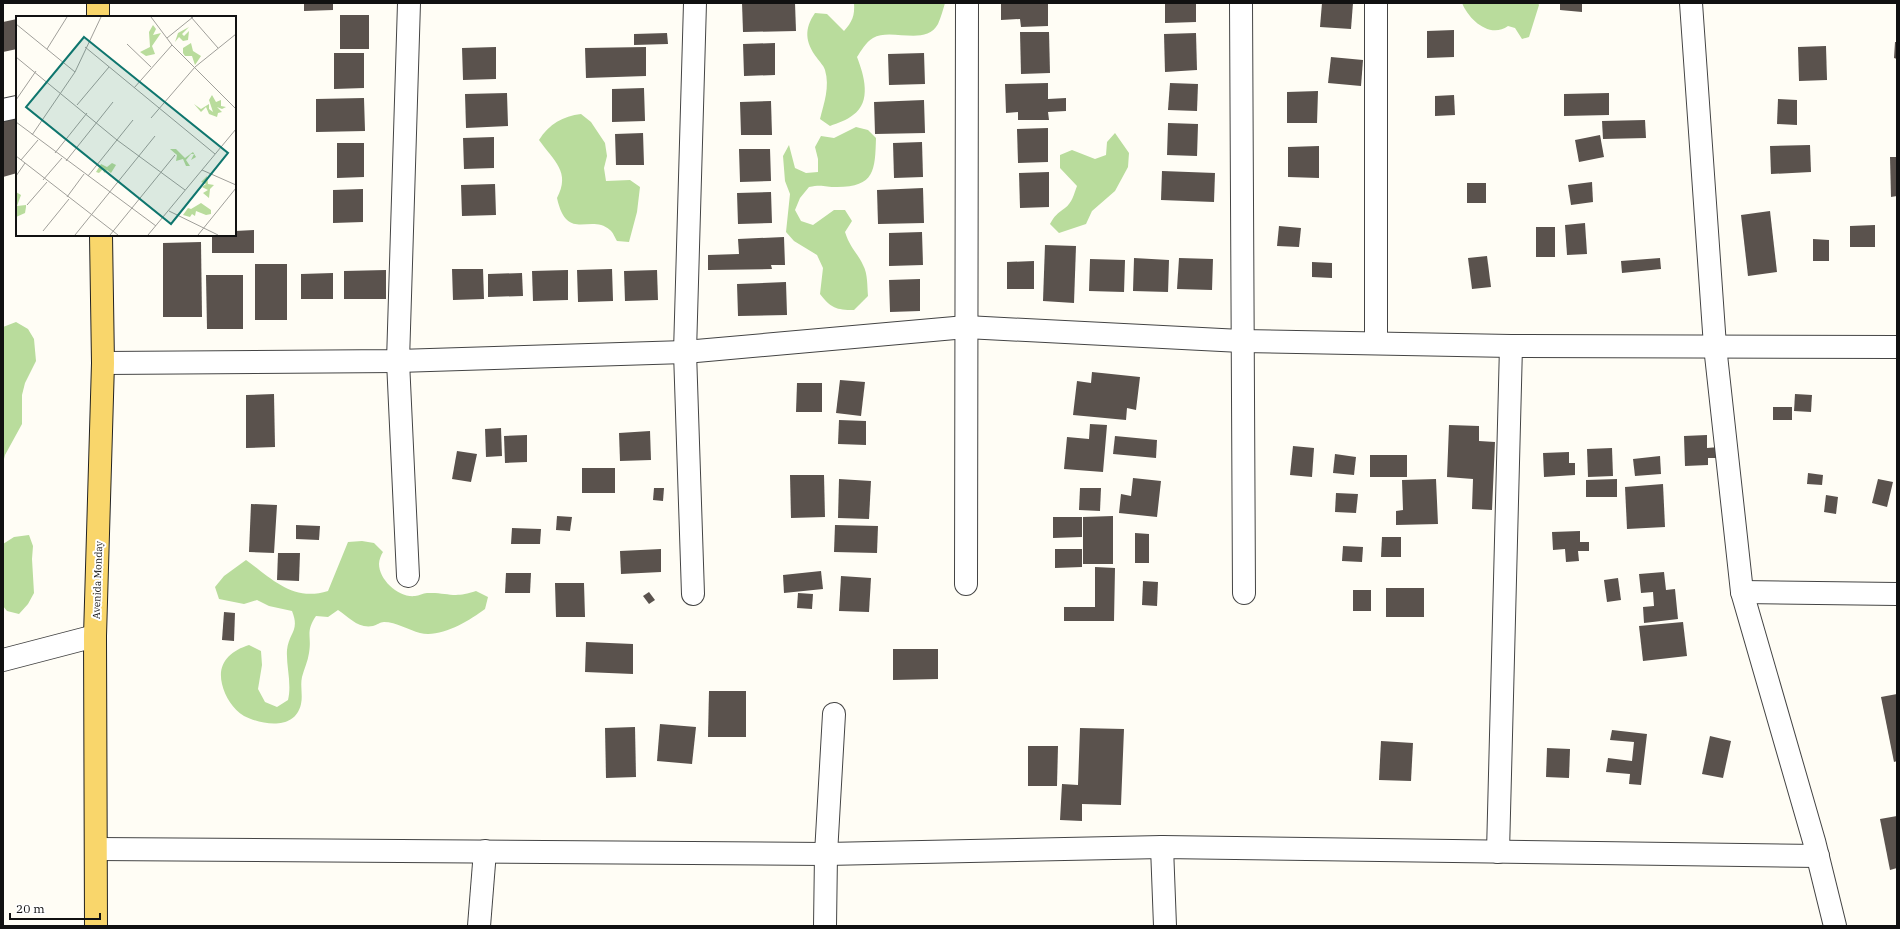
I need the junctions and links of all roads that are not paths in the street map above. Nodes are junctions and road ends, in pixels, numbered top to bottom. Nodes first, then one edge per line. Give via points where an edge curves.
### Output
1 (98, 3) edge
2 (409, 3) edge
3 (695, 3) edge
4 (967, 3) edge
5 (1241, 3) edge
6 (1376, 3) edge
7 (1691, 3) edge
8 (98, 16) edge
9 (16, 107) edge
10 (3, 110) edge
11 (100, 236) edge
12 (966, 327) junction
13 (1242, 341) junction
14 (1376, 343) junction
15 (1511, 346) junction
16 (1715, 346) junction
17 (1897, 347) edge
18 (685, 352) junction
19 (398, 361) junction
20 (103, 363) junction
21 (408, 576) dead end
22 (966, 584) dead end
23 (1742, 592) junction
24 (1244, 593) dead end
25 (693, 594) dead end
26 (1897, 594) edge
27 (96, 636) junction
28 (3, 660) edge
29 (834, 714) dead end
30 (1162, 847) junction
31 (97, 849) junction
32 (485, 851) junction
33 (1498, 852) junction
34 (826, 854) junction
35 (1818, 856) junction
36 (96, 926) edge
37 (479, 926) edge
38 (825, 926) edge
39 (1164, 926) edge
40 (1835, 926) edge

1 - 8 main road
2 - 19 street
3 - 18 street
4 - 12 street
5 - 13 street
6 - 14 street
7 - 16 street
9 - 10 street
11 - 20 main road, Avenida Monday
12 - 13 street
12 - 18 street
12 - 22 street
13 - 14 street
13 - 24 street
14 - 15 street
15 - 16 street
15 - 33 street
16 - 17 street
16 - 23 street
18 - 19 street
18 - 25 street
19 - 20 street
19 - 21 street
20 - 27 main road, Avenida Monday
23 - 26 street
23 - 35 street
27 - 28 street
27 - 31 main road, Avenida Monday
29 - 34 street
30 - 33 street
30 - 34 street
30 - 39 street
31 - 32 street
31 - 36 main road, Avenida Monday
32 - 34 street
32 - 37 street
33 - 35 street
34 - 38 street
35 - 40 street

